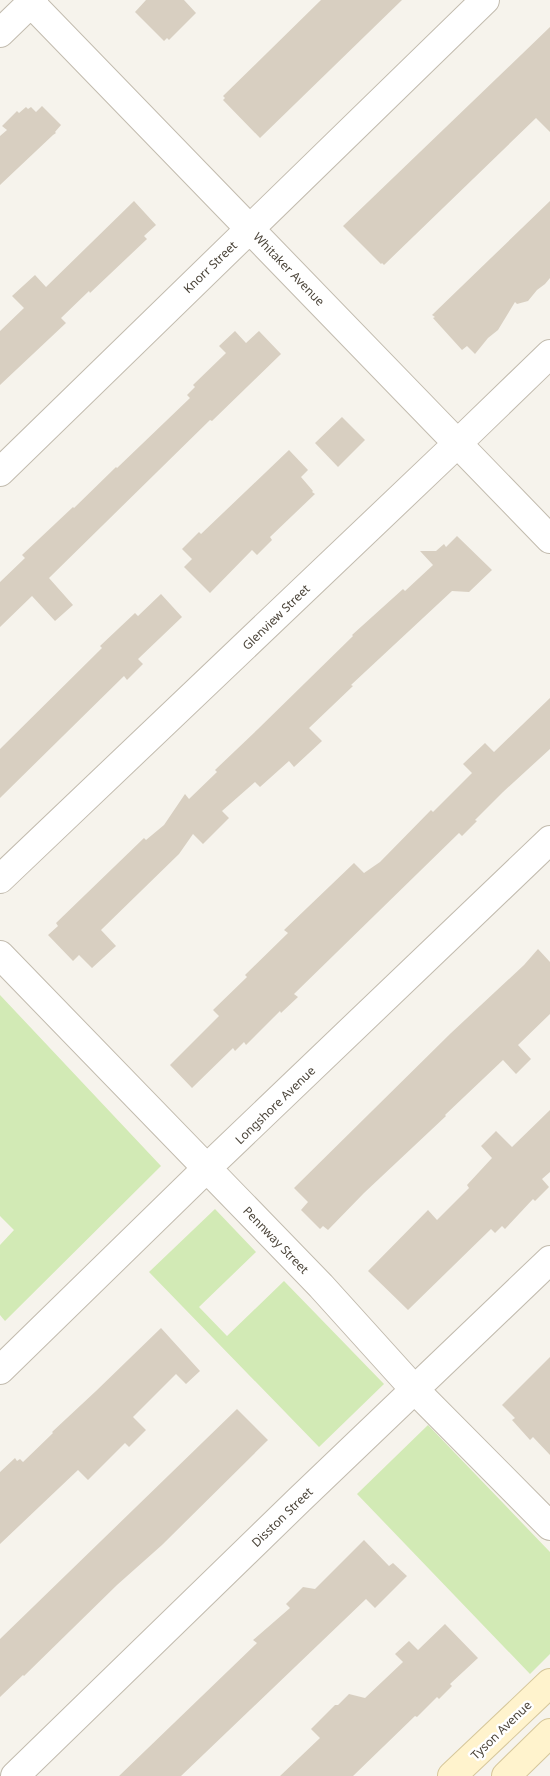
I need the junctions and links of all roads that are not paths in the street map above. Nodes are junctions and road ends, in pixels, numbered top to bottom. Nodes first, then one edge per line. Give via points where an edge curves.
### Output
1 (485, 0) edge
2 (31, 1) edge
3 (0, 33) edge
4 (250, 228) junction
5 (550, 354) edge
6 (458, 444) junction
7 (0, 472) edge
8 (550, 539) edge
9 (550, 840) edge
10 (0, 879) edge
11 (0, 955) edge
12 (207, 1168) junction
13 (550, 1260) edge
14 (0, 1370) edge
15 (415, 1390) junction
16 (550, 1526) edge
17 (550, 1683) edge
18 (550, 1733) edge
19 (15, 1776) edge
20 (452, 1776) edge
21 (506, 1776) edge

1 - 4 street, Knorr Street
2 - 3 street
2 - 4 street, Whitaker Avenue
4 - 6 street, Whitaker Avenue
4 - 7 street, Knorr Street
5 - 6 street, Glenview Street
6 - 8 street, Whitaker Avenue
6 - 10 street, Glenview Street
9 - 12 street, Longshore Avenue
11 - 12 street, Pennway Street
12 - 14 street, Longshore Avenue
12 - 15 street, Pennway Street via 321,1286
13 - 15 street, Disston Street
15 - 16 street, Pennway Street
15 - 19 street, Disston Street
17 - 20 street, Tyson Avenue
18 - 21 street

